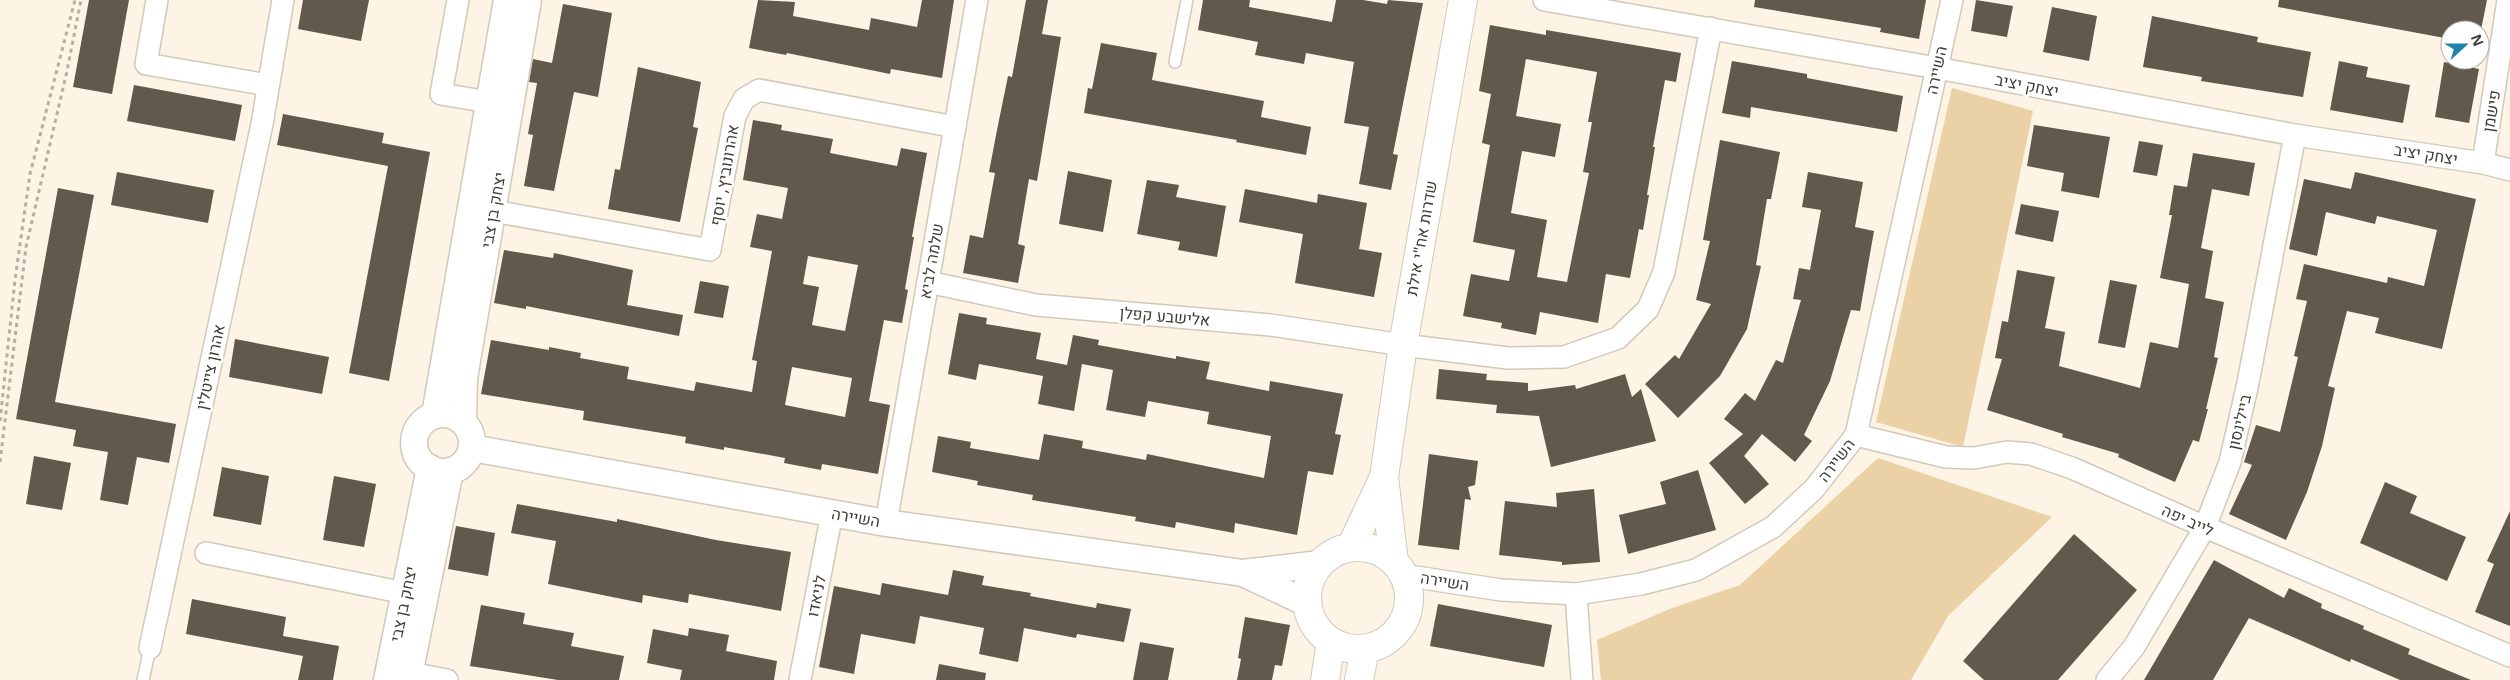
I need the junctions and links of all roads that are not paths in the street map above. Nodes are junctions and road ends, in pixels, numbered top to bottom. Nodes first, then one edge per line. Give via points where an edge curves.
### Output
1 (157, 0) edge
2 (283, 0) edge
3 (458, 0) edge
4 (507, 0) edge
5 (528, 0) edge
6 (977, 0) edge
7 (1187, 0) edge
8 (1463, 0) edge
9 (1544, 0) edge
10 (1952, 0) edge
11 (2508, 0) edge
12 (1711, 28) junction
13 (1175, 62) dead end
14 (1937, 68) junction
15 (268, 85) junction
16 (489, 102) junction
17 (955, 127) junction
18 (2295, 135) junction
19 (2484, 163) junction
20 (2510, 170) edge
21 (493, 211) junction
22 (928, 282) junction
23 (1403, 345) junction
24 (434, 415) junction
25 (463, 421) junction
26 (1856, 435) junction
27 (472, 448) junction
28 (440, 469) junction
29 (1384, 477) junction
30 (832, 513) junction
31 (886, 523) junction
32 (2205, 528) junction
33 (1351, 547) junction
34 (206, 553) dead end
35 (1320, 564) junction
36 (1399, 569) junction
37 (1243, 573) junction
38 (405, 593) junction
39 (1576, 594) junction
40 (1307, 603) junction
41 (1331, 642) junction
42 (150, 648) joint
43 (1365, 649) junction
44 (2510, 656) edge
45 (402, 678) edge
46 (143, 680) edge
47 (447, 680) edge
48 (800, 680) edge
49 (1325, 680) edge
50 (1359, 680) edge
51 (1582, 680) edge
52 (2107, 680) edge

1 - 15 street via 146,64
2 - 15 street, אהרון צייטלין
3 - 16 street via 441,94
4 - 16 street, יצחק בן צבי
5 - 21 street, יצחק בן צבי
6 - 17 street, שלמה לביא
7 - 13 lane
8 - 23 main road, שדרות אח"י אילת
9 - 12 street, יצחק יציב
10 - 14 street, השיירה
11 - 19 street, פישמן
12 - 14 street, יצחק יציב
12 - 23 street, אלישבע קפלן via 1664,272 1648,309 1618,338 1564,357 1508,358
14 - 18 street, יצחק יציב
14 - 26 street, השיירה
15 - 42 street, אהרון צייטלין
16 - 24 street, יצחק בן צבי
17 - 21 street, אהרונוביץ, יוסף via 759,90 744,99 734,116 710,250
17 - 22 street, שלמה לביא
18 - 19 street, יצחק יציב
18 - 32 street, ביילינסון via 2230,462
19 - 20 street, יצחק יציב
21 - 25 street, יצחק בן צבי via 464,378
22 - 23 street, אלישבע קפלן via 1036,305 1271,325
22 - 31 street, שלמה לביא
23 - 29 main road, שדרות אח"י אילת
24 - 25 street via 450,414
24 - 28 street via 426,419 416,435 417,454 422,462
25 - 27 street via 472,438
26 - 32 street, לייב יפה via 1946,456 1974,458 2007,452 2031,454 2072,468
26 - 39 street, השיירה via 1814,489 1773,527 1696,570 1641,584
27 - 28 street via 464,463
27 - 30 street, השיירה
28 - 38 street, יצחק בן צבי
28 - 45 street, יצחק בן צבי
29 - 33 main road, שדרות אח"י אילת
29 - 36 main road, שדרות אח"י אילת
30 - 31 street, השיירה
30 - 48 street, לניאדו
31 - 37 street, השיירה
32 - 44 street, לייב יפה
32 - 52 street, ביילינסון via 2134,647
33 - 35 main road via 1336,551
33 - 36 main road via 1367,547 1382,553
34 - 38 street
35 - 37 street, השיירה
35 - 40 main road via 1308,587
36 - 39 street, השיירה via 1501,590
36 - 43 main road via 1408,590 1403,622 1394,635
37 - 40 street, השיירה
38 - 45 street, יצחק בן צבי
39 - 51 street
40 - 41 main road via 1319,632
41 - 43 main road
41 - 49 main road
42 - 46 lane
43 - 50 main road
45 - 47 street

